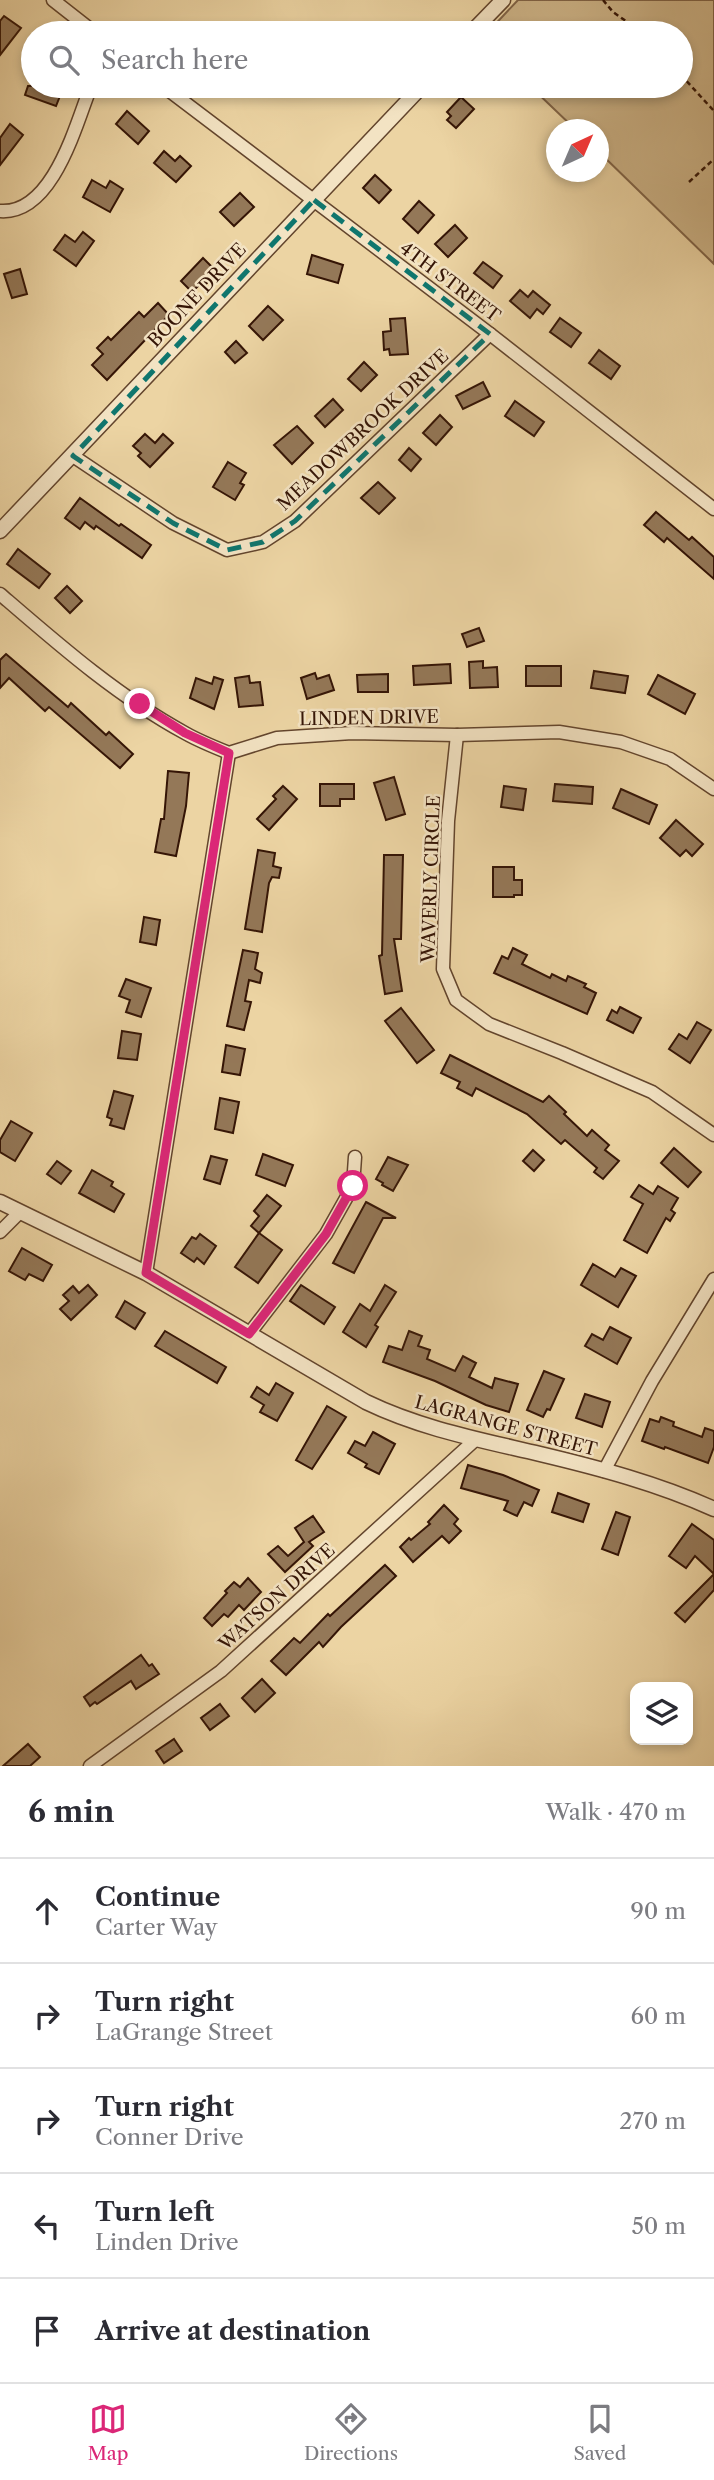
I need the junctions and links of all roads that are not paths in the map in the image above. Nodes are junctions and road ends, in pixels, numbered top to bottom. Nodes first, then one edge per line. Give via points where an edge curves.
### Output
1 (53, 0) edge
2 (503, 0) edge
3 (80, 21) edge
4 (483, 21) edge
5 (86, 98) edge
6 (179, 98) edge
7 (411, 98) edge
8 (314, 200) junction
9 (0, 211) edge
10 (490, 334) junction
11 (73, 456) junction
12 (714, 509) edge
13 (0, 531) edge
14 (0, 594) edge
15 (457, 735) junction
16 (229, 753) junction
17 (714, 789) edge
18 (714, 1135) edge
19 (355, 1157) dead end
20 (0, 1202) edge
21 (20, 1212) junction
22 (0, 1232) edge
23 (146, 1273) junction
24 (714, 1279) edge
25 (249, 1334) junction
26 (475, 1440) junction
27 (604, 1471) junction
28 (714, 1509) edge
29 (90, 1766) edge

1 - 3 street
2 - 4 street
5 - 9 street via 61,166 52,178 26,205
6 - 8 street, 4TH STREET
7 - 8 street, BOONE DRIVE
8 - 10 street, 4TH STREET
8 - 11 street, BOONE DRIVE
10 - 11 street, MEADOWBROOK DRIVE via 295,521 263,542 227,550 173,523
10 - 12 street, 4TH STREET
11 - 13 street, BOONE DRIVE
14 - 16 street via 78,661 185,733
15 - 16 street, LINDEN DRIVE via 352,733 277,738
15 - 17 street via 559,733 621,742 670,759
15 - 18 street, WAVERLY CIRCLE via 448,821 443,969 456,1000 489,1024 652,1091
16 - 23 street
19 - 25 street via 353,1186 326,1234
20 - 21 street, LAGRANGE STREET
21 - 22 street
21 - 23 street, LAGRANGE STREET
23 - 25 street, LAGRANGE STREET
24 - 27 street
25 - 26 street, LAGRANGE STREET via 393,1416
26 - 27 street, LAGRANGE STREET
26 - 29 street, WATSON DRIVE via 230,1664
27 - 28 street, LAGRANGE STREET

